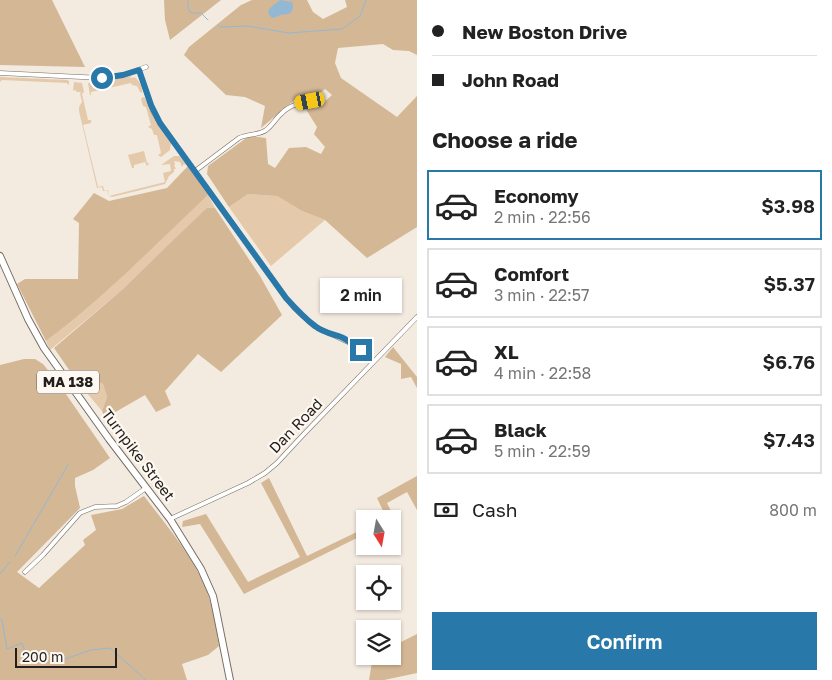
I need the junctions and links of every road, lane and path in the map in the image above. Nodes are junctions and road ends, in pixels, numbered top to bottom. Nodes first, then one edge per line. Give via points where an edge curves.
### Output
1 (146, 67) dead end
2 (139, 70) junction
3 (0, 73) edge
4 (322, 100) dead end
5 (195, 171) junction
6 (0, 256) edge
7 (417, 317) edge
8 (372, 362) junction
9 (146, 488) junction
10 (170, 519) junction
11 (25, 572) dead end
12 (230, 680) edge

1 - 2 street
2 - 3 street via 96,78
2 - 5 street via 156,115
4 - 5 street via 291,105 266,130 239,138
5 - 8 street via 295,309 316,327 350,342
6 - 9 main road, Turnpike Street / MA 138 via 44,348
7 - 8 street, Dan Road
8 - 10 street, Dan Road via 265,473
9 - 10 main road, Turnpike Street / MA 138
9 - 11 street via 117,506 96,507 80,513
10 - 12 main road, Turnpike Street / MA 138 via 201,569 213,596

